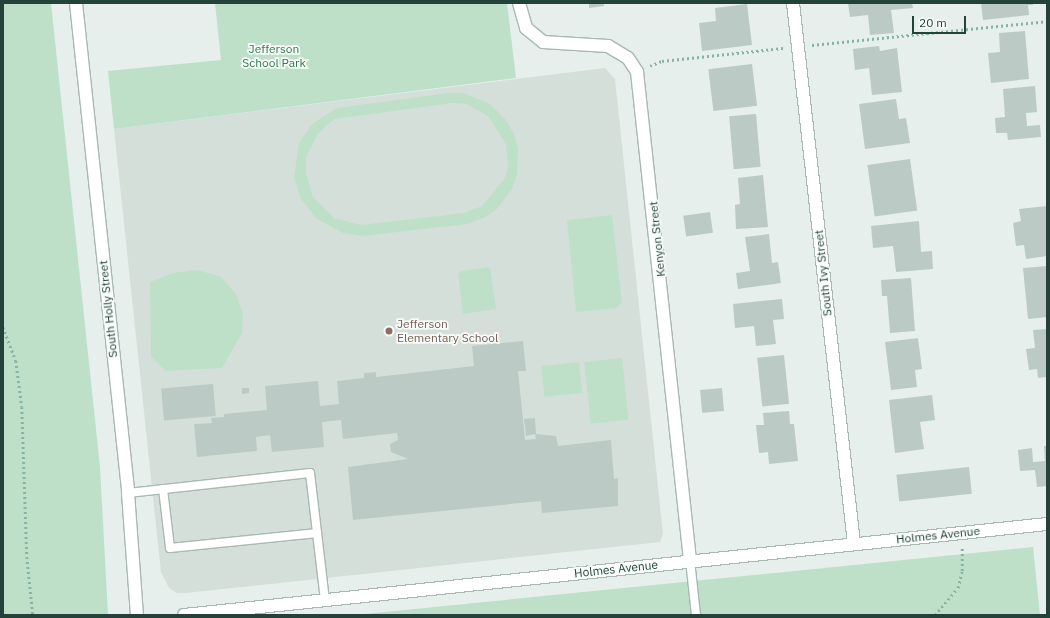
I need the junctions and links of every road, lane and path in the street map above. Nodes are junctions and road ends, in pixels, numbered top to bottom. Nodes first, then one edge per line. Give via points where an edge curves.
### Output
1 (76, 3) edge
2 (519, 3) edge
3 (794, 3) edge
4 (1047, 21) edge
5 (798, 46) junction
6 (637, 72) junction
7 (3, 327) edge
8 (163, 489) junction
9 (128, 493) junction
10 (1047, 524) edge
11 (960, 532) junction
12 (317, 533) junction
13 (854, 543) junction
14 (690, 560) junction
15 (324, 600) junction
16 (33, 615) edge
17 (137, 615) edge
18 (184, 615) edge
19 (696, 615) edge
20 (935, 615) edge

1 - 9 street, South Holly Street
2 - 6 street via 526,28 543,42 608,46 628,58
3 - 5 street, South Ivy Street
4 - 5 path
5 - 6 path via 662,61
5 - 13 street, South Ivy Street
6 - 14 street, Kenyon Street
7 - 16 path via 16,361 22,407 27,557
8 - 9 lane
8 - 12 lane via 170,548
8 - 12 lane via 310,473
9 - 17 street, South Holly Street
10 - 11 street, Holmes Avenue
11 - 13 street, Holmes Avenue
11 - 20 path via 962,571 958,588
12 - 15 lane
13 - 14 street, Holmes Avenue
14 - 15 street, Holmes Avenue
14 - 19 lane
15 - 18 street, Holmes Avenue

